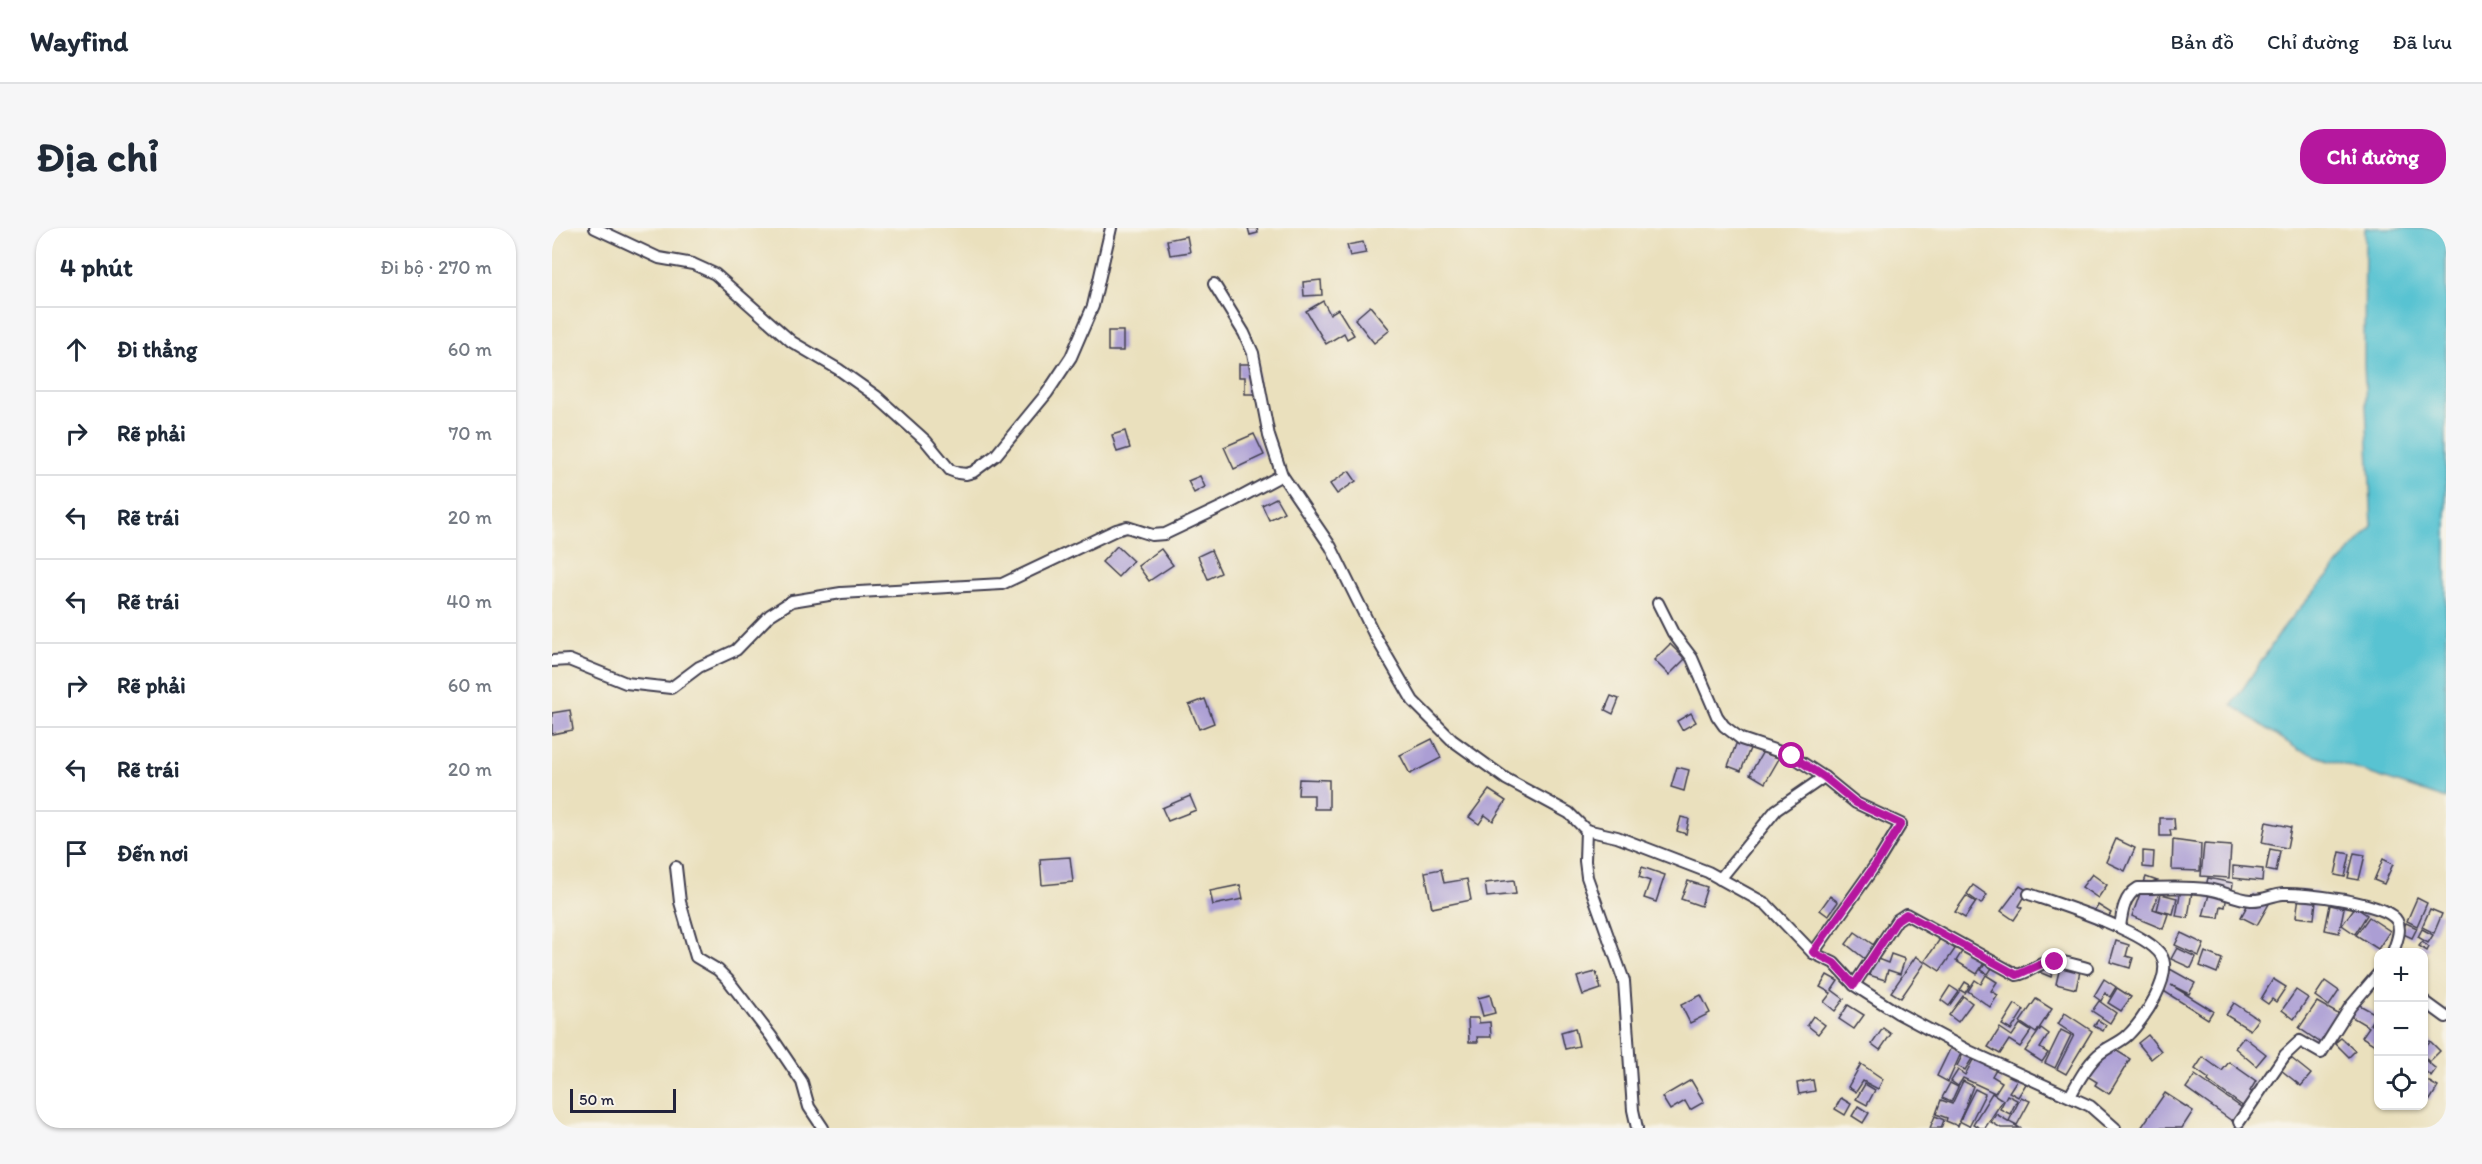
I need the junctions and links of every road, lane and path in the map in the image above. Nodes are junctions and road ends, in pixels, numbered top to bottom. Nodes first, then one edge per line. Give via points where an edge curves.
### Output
1 (595, 228) edge
2 (1112, 228) edge
3 (1214, 284) dead end
4 (1282, 475) junction
5 (1658, 603) dead end
6 (552, 661) edge
7 (1824, 777) junction
8 (1586, 830) junction
9 (676, 867) dead end
10 (1720, 879) junction
11 (2029, 894) dead end
12 (2120, 927) junction
13 (2394, 948) edge
14 (1813, 952) junction
15 (2087, 968) dead end
16 (2374, 980) edge
17 (1854, 985) junction
18 (2425, 1002) edge
19 (2446, 1017) edge
20 (2070, 1096) junction
21 (2239, 1122) dead end
22 (823, 1128) edge
23 (1637, 1128) edge
24 (2115, 1128) edge

1 - 2 street via 659,258 693,264 715,274 792,342 876,396 926,441 950,470 966,474 996,455 1071,357 1093,306
3 - 4 street via 1253,353 1269,436
4 - 6 street via 1165,534 1152,535 1127,527 1116,530 1002,584 841,592 792,601 770,615 736,650 699,667 672,688 626,683 569,660
4 - 8 street via 1331,547 1413,701 1452,740 1506,779 1569,813
5 - 7 street via 1695,664 1724,726 1749,742 1792,756
7 - 10 street via 1776,810
7 - 14 street via 1856,803 1901,824
8 - 10 street via 1617,837
8 - 23 street via 1587,878 1624,981
9 - 22 street via 680,902 696,957 728,980 771,1036 802,1082 809,1107
10 - 14 street via 1766,904
11 - 12 street
12 - 13 street via 2130,892 2138,888 2195,887 2235,898 2257,900 2285,894 2369,905 2397,921
12 - 20 street via 2163,956 2156,1000 2127,1036 2091,1062
14 - 17 street via 1834,963
15 - 17 street via 2046,962 2017,975 1906,914 1897,920
16 - 21 street via 2350,1007 2321,1053 2300,1041 2284,1055
17 - 20 street via 1969,1051
18 - 19 street
20 - 24 street via 2090,1106

